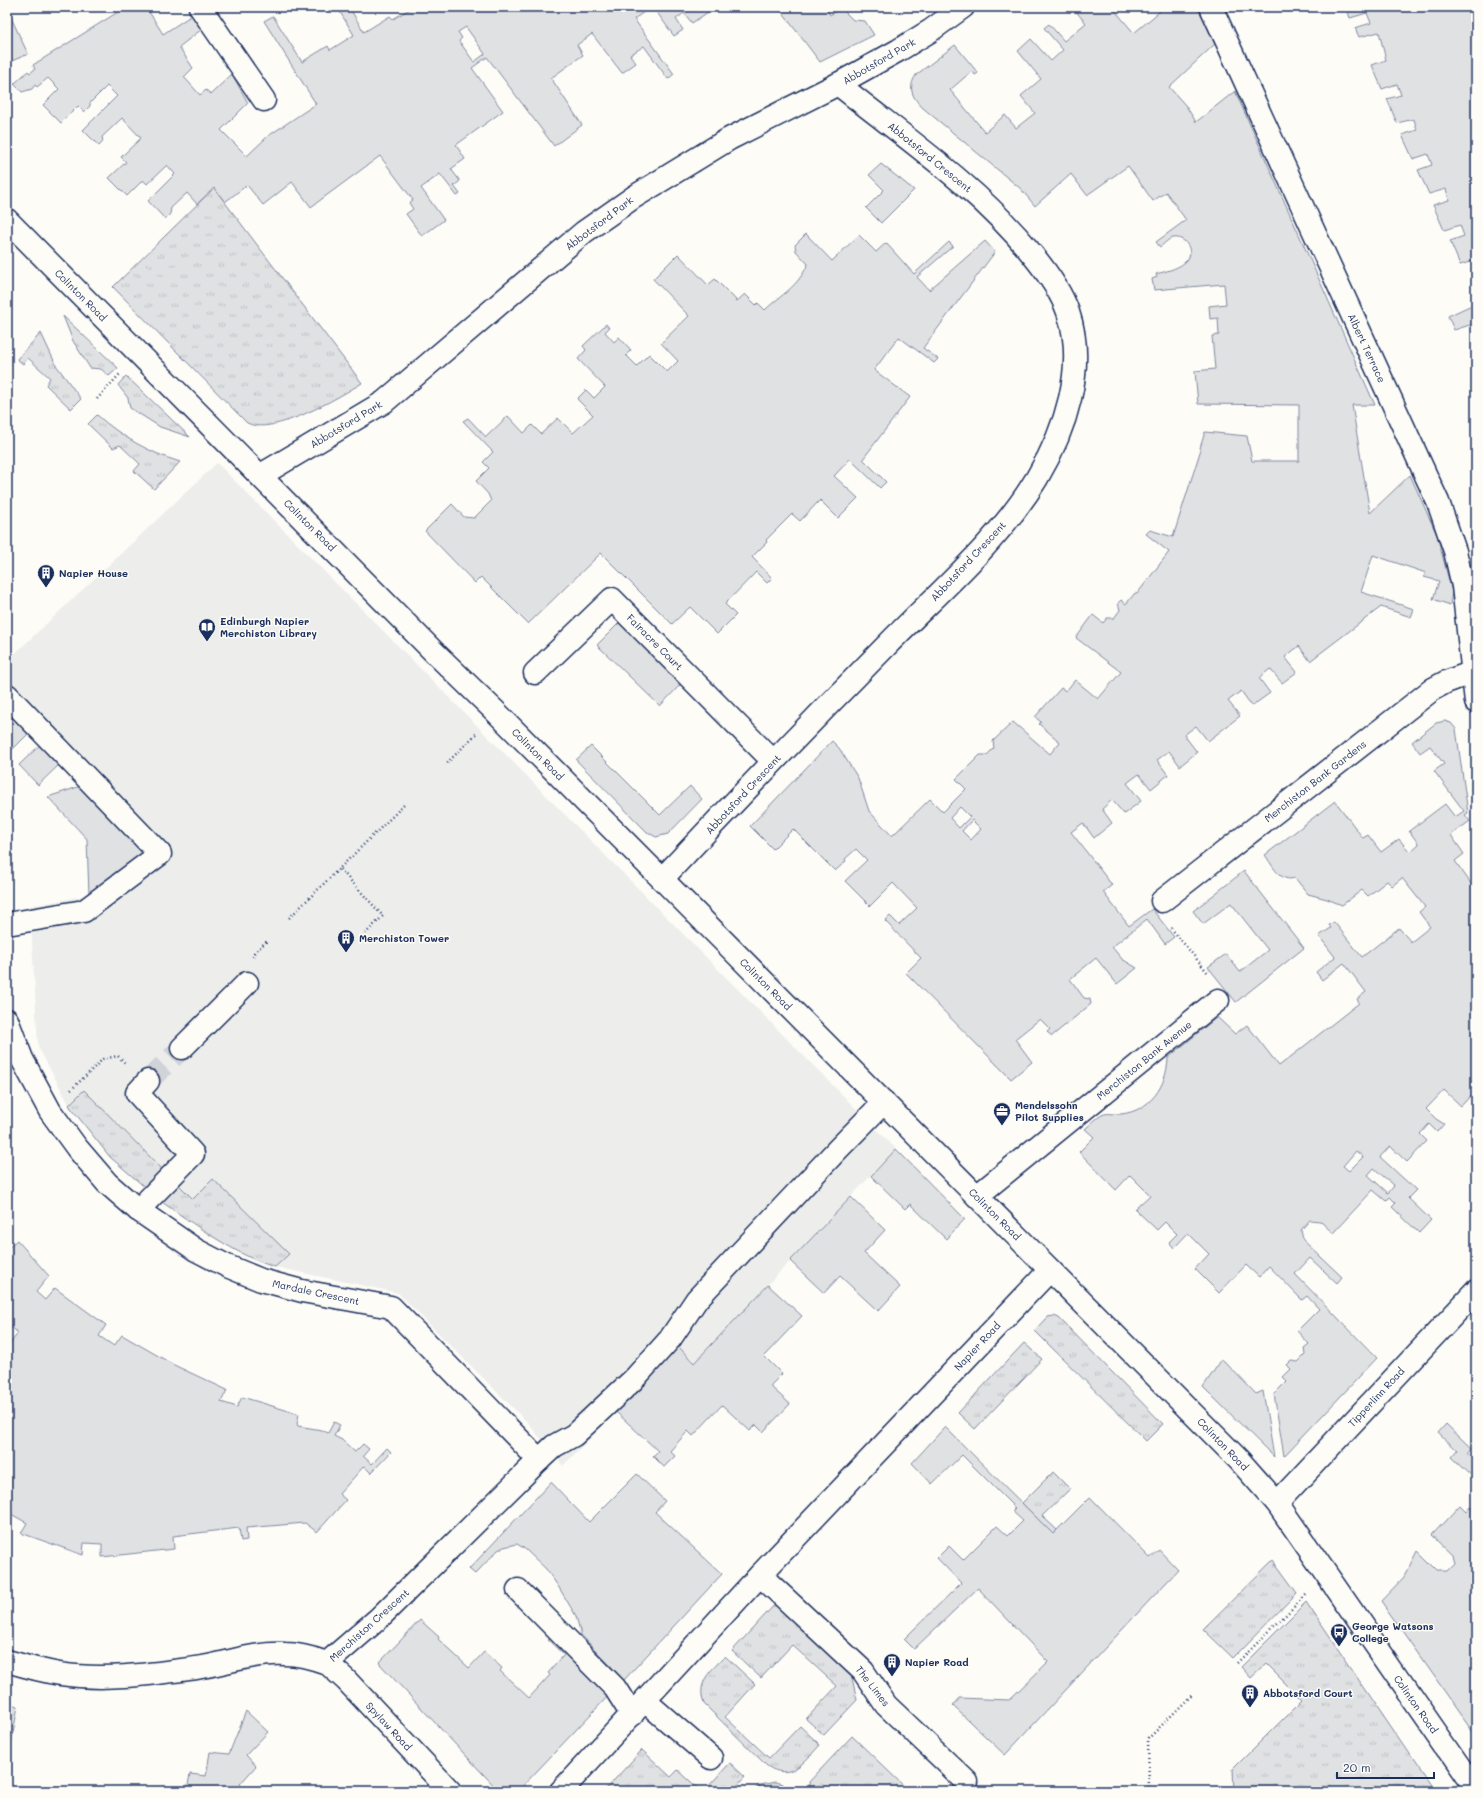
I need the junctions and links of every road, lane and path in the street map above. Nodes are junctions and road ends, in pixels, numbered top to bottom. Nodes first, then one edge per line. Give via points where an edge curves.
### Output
1 (200, 7) edge
2 (963, 7) edge
3 (1211, 7) edge
4 (838, 84) junction
5 (264, 100) dead end
6 (7, 220) edge
7 (140, 354) junction
8 (97, 398) dead end
9 (261, 475) junction
10 (1473, 672) junction
11 (535, 673) dead end
12 (7, 695) edge
13 (1476, 702) edge
14 (497, 713) junction
15 (447, 762) dead end
16 (773, 762) junction
17 (405, 804) dead end
18 (340, 869) junction
19 (662, 879) junction
20 (1162, 901) joint
21 (289, 918) dead end
22 (7, 924) edge
23 (362, 937) dead end
24 (267, 941) dead end
25 (254, 953) dead end
26 (248, 983) dead end
27 (1218, 1000) joint
28 (7, 1020) edge
29 (182, 1048) tunnel mouth
30 (147, 1082) joint
31 (884, 1102) junction
32 (50, 1111) junction
33 (977, 1196) junction
34 (138, 1210) junction
35 (1050, 1270) junction
36 (1476, 1291) edge
37 (539, 1460) junction
38 (1276, 1503) junction
39 (760, 1576) junction
40 (518, 1590) dead end
41 (1285, 1616) dead end
42 (7, 1661) edge
43 (327, 1663) junction
44 (1237, 1663) dead end
45 (1193, 1694) dead end
46 (638, 1708) junction
47 (711, 1758) dead end
48 (967, 1782) dead end
49 (1476, 1790) edge
50 (450, 1791) edge
51 (562, 1791) edge
52 (1149, 1791) edge

1 - 5 street
2 - 4 street, Abbotsford Park via 924,35
3 - 10 street, Albert Terrace via 1438,502 1455,552 1463,586
4 - 9 street, Abbotsford Park via 729,139 634,197 584,232 384,402
4 - 16 street, Abbotsford Crescent via 961,180 1011,228 1040,264 1068,310 1072,327 1074,381 1065,418 1054,447 1035,481 1003,526
6 - 7 street, Colinton Road
7 - 8 path
7 - 9 street, Colinton Road
9 - 14 street, Colinton Road
10 - 13 street, Albert Terrace
10 - 20 street, Merchiston Bank Gardens via 1433,689
11 - 16 street, Fairacre Court via 612,599
12 - 22 street via 160,854 84,911
14 - 15 path
14 - 19 street, Colinton Road
16 - 19 street, Abbotsford Crescent
17 - 18 path
18 - 21 path
18 - 23 path via 383,916
19 - 31 street, Colinton Road
20 - 27 path via 1162,916 1225,994
24 - 25 path
26 - 29 street
27 - 33 street, Merchiston Bank Avenue
28 - 32 street, Mardale Crescent via 22,1059
30 - 32 path via 118,1056 103,1059
30 - 34 street via 137,1093 192,1154
31 - 33 street, Colinton Road
31 - 37 street, Merchiston Crescent via 697,1300 670,1339 634,1379 574,1435 554,1446
32 - 34 street, Mardale Crescent via 107,1183
33 - 35 street, Colinton Road
34 - 37 street, Mardale Crescent via 196,1250 261,1280 302,1291 391,1307
35 - 38 street, Colinton Road via 1239,1460
35 - 39 street, Napier Road
36 - 38 street, Tipperlinn Road
37 - 43 street, Merchiston Crescent via 379,1618
38 - 49 street, Colinton Road
39 - 46 street, Napier Road
39 - 48 street, The Limes via 863,1671 886,1705
40 - 46 street
41 - 44 path
42 - 43 street, Merchiston Crescent via 61,1674 94,1676 138,1676 198,1668 257,1656 285,1654 307,1656
43 - 50 street, Spylaw Road
45 - 52 path via 1148,1739
46 - 47 street
46 - 51 street, Napier Road

